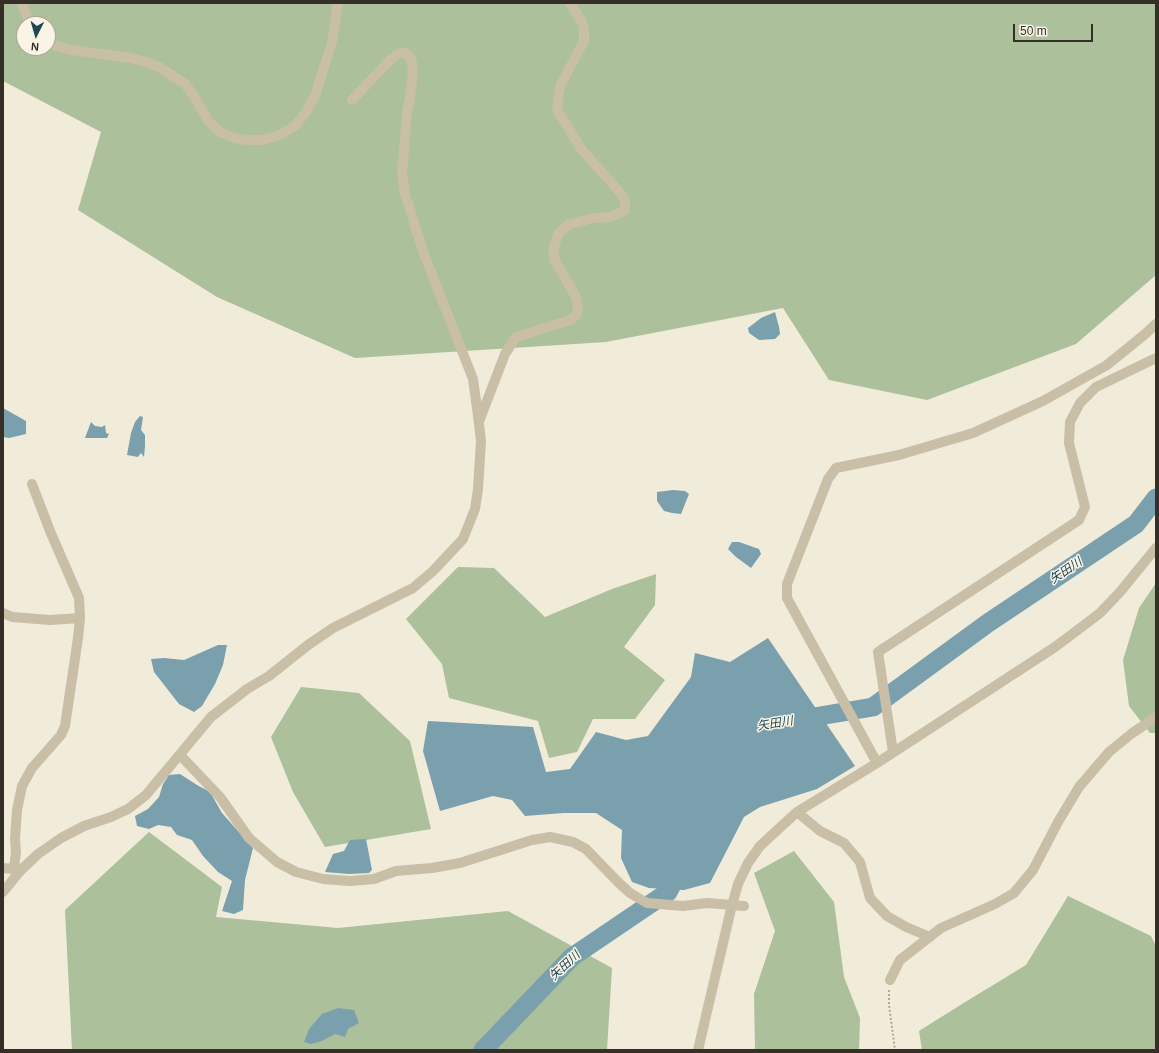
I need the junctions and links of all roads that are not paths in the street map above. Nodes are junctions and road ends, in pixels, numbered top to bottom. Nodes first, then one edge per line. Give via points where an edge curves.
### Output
1 (22, 3) edge
2 (338, 3) edge
3 (570, 3) edge
4 (27, 16) edge
5 (56, 46) edge
6 (352, 100) dead end
7 (1156, 324) edge
8 (1156, 358) edge
9 (479, 422) junction
10 (32, 484) dead end
11 (1156, 548) edge
12 (3, 613) edge
13 (80, 618) junction
14 (1156, 718) edge
15 (893, 752) junction
16 (180, 755) junction
17 (876, 763) junction
18 (797, 812) junction
19 (3, 868) edge
20 (3, 892) edge
21 (732, 905) junction
22 (744, 906) dead end
23 (930, 937) junction
24 (890, 980) road end
25 (698, 1050) edge

1 - 4 street
2 - 5 street via 332,42 315,96 295,126 278,136 262,140 234,138 220,132 209,122 185,84 161,68 130,58
3 - 9 street via 582,22 584,41 561,84 557,110 582,150 625,200 625,210 611,216 569,224 558,234 553,250 555,261 576,297 577,314 571,320 516,337 504,354
6 - 9 street via 399,53 405,53 410,57 413,73 402,173 424,254 473,379
7 - 17 street via 1106,365 1043,401 972,433 899,455 836,468 828,478 787,584 787,598
8 - 15 street via 1096,387 1080,403 1070,422 1069,443 1085,507 1079,520 878,652
9 - 16 street via 481,441 478,489 475,509 463,539 413,588 333,628 247,689 211,717
10 - 13 street via 79,598
11 - 15 street via 1120,592 1095,617 1055,647
12 - 13 street via 12,617 50,620
13 - 19 street via 62,736 32,768 22,786 17,810 14,869
14 - 23 street via 1109,752 1079,787 1033,870 1014,893 941,928
15 - 17 street
16 - 20 street via 146,795 128,809 61,838 38,854
16 - 21 street via 220,797 249,838 277,862 296,872 323,879 374,879 396,871 460,863 532,840 550,837 573,842 586,849 618,883 647,903 683,906 707,903
17 - 18 street
18 - 21 street via 760,846 748,863
18 - 23 street via 820,831 844,843 860,862 870,898 887,916
21 - 22 street
21 - 25 street
23 - 24 street via 900,960

